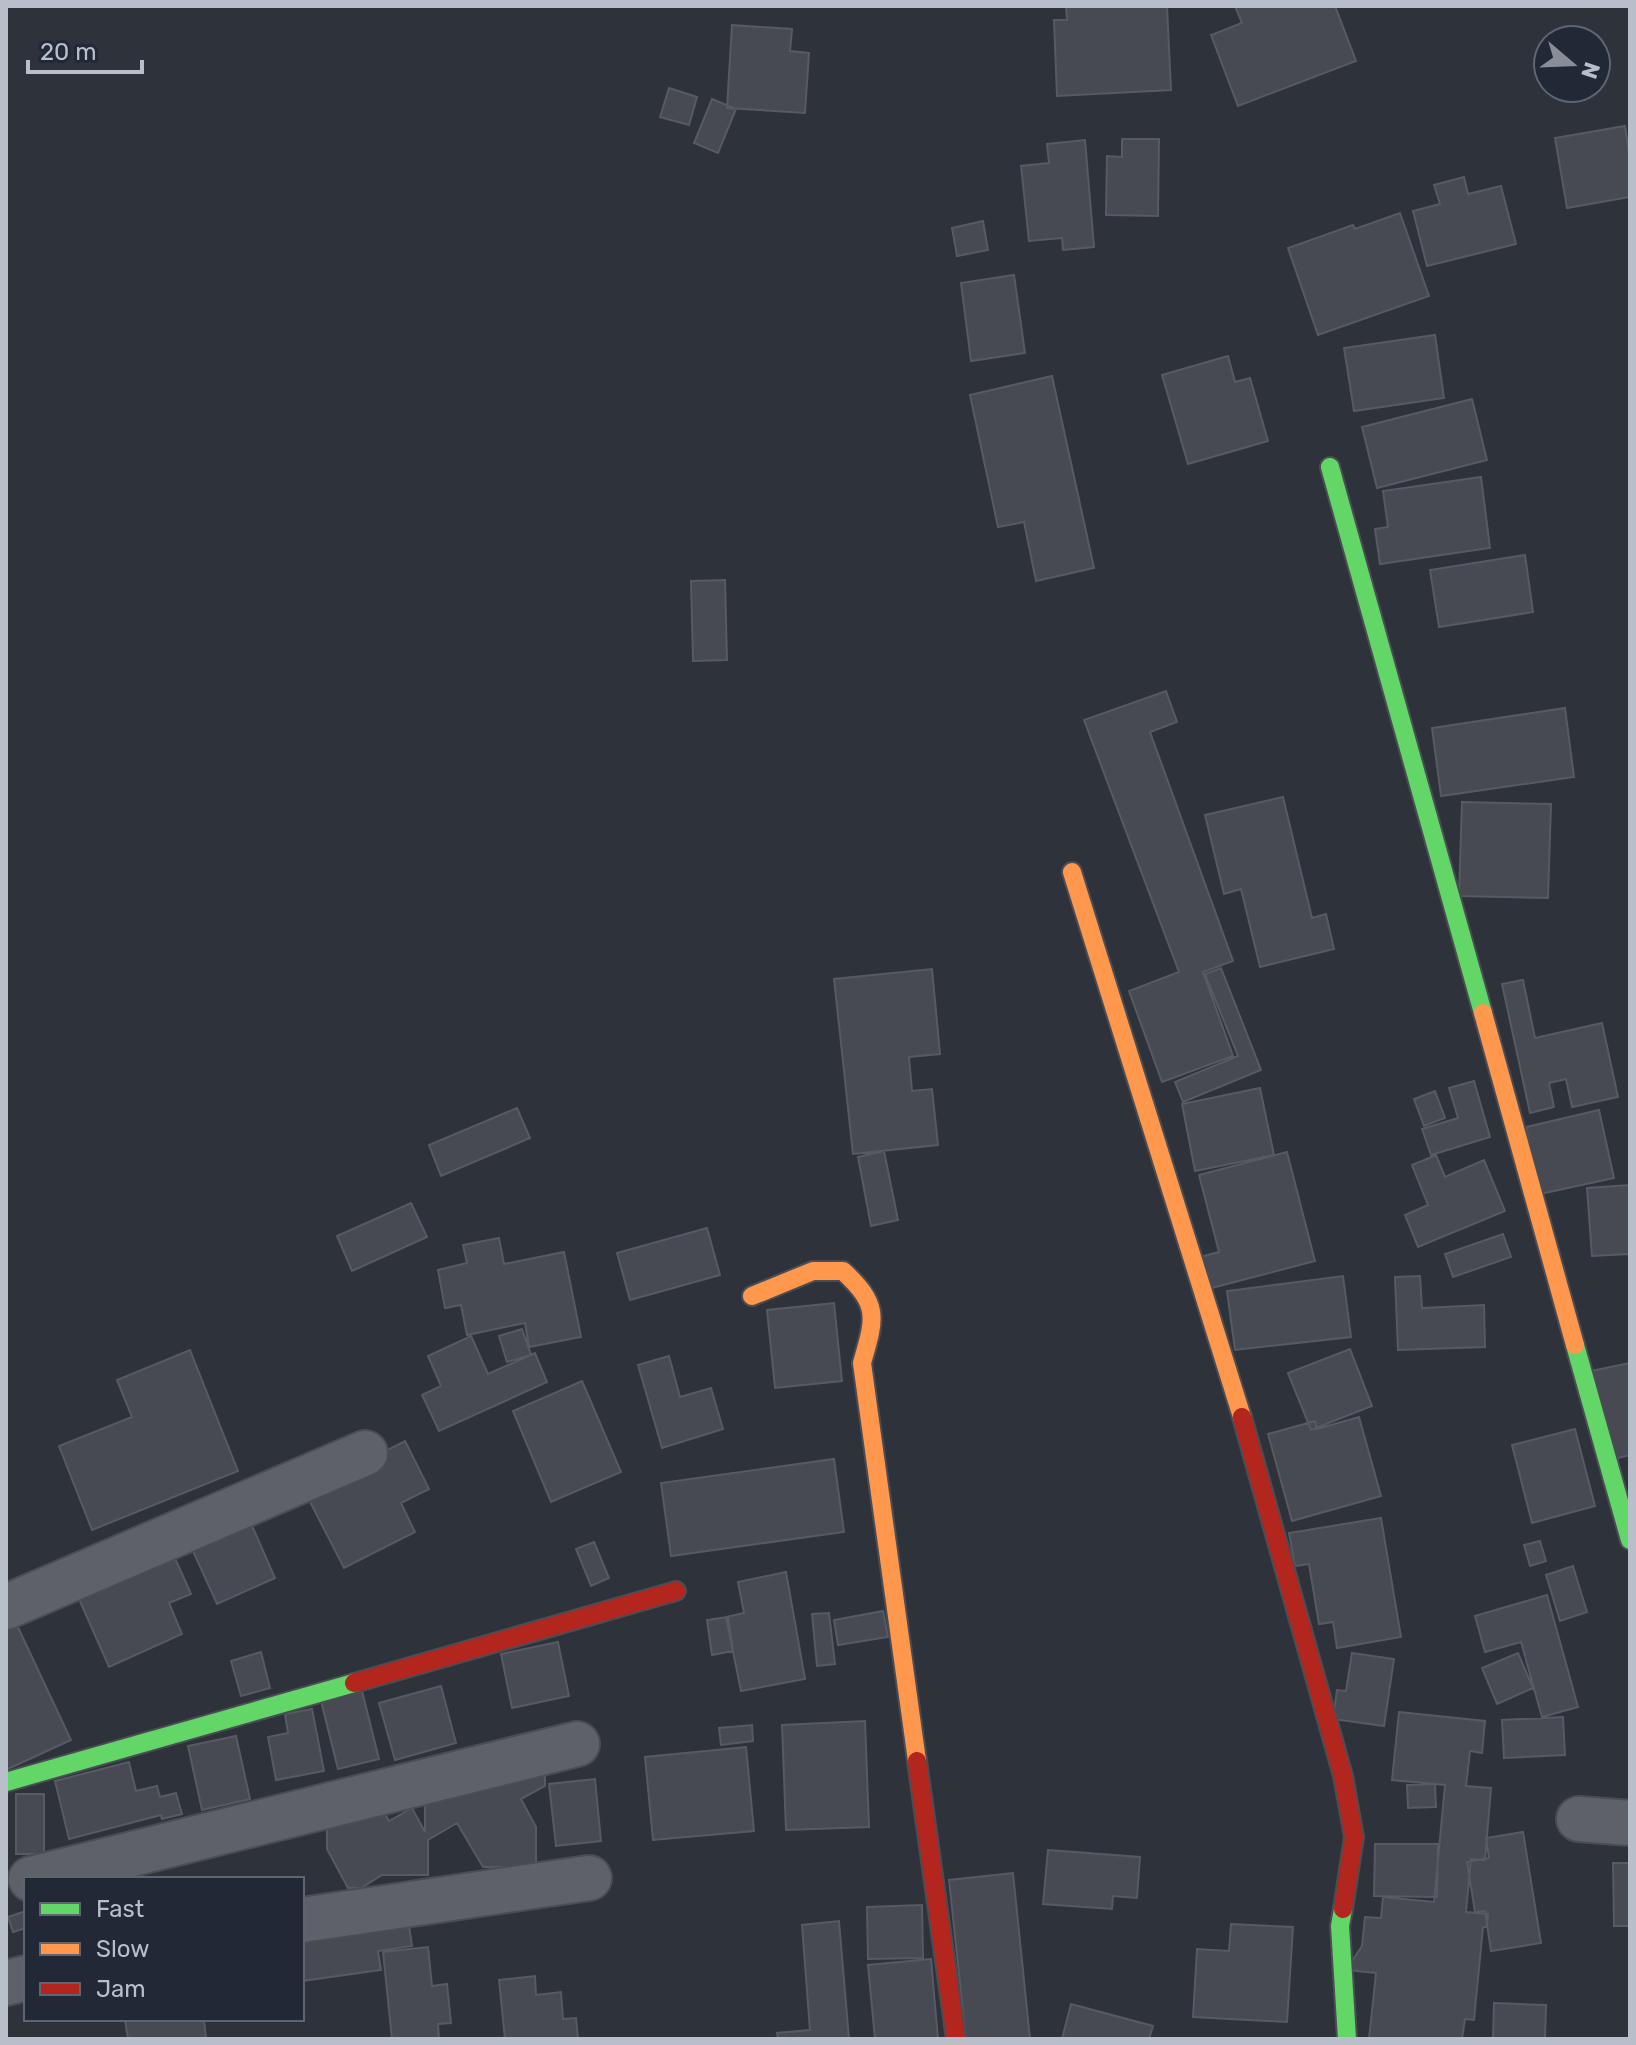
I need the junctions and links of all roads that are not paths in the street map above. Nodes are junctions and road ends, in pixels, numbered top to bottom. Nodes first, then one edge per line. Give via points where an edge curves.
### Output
1 (1330, 467) dead end
2 (1072, 872) dead end
3 (752, 1296) dead end
4 (365, 1453) dead end
5 (1630, 1540) edge
6 (676, 1591) dead end
7 (6, 1607) edge
8 (577, 1744) dead end
9 (6, 1782) edge
10 (1579, 1819) dead end
11 (1630, 1823) edge
12 (40, 1877) edge
13 (589, 1878) dead end
14 (304, 1920) edge
15 (956, 2039) edge
16 (1347, 2039) edge

1 - 5 street
2 - 16 street via 1234,1387 1343,1776 1354,1837 1340,1926
3 - 15 street via 813,1271 843,1271 865,1291 873,1324 862,1363
4 - 7 street
6 - 9 street
8 - 12 street
10 - 11 street
13 - 14 street

